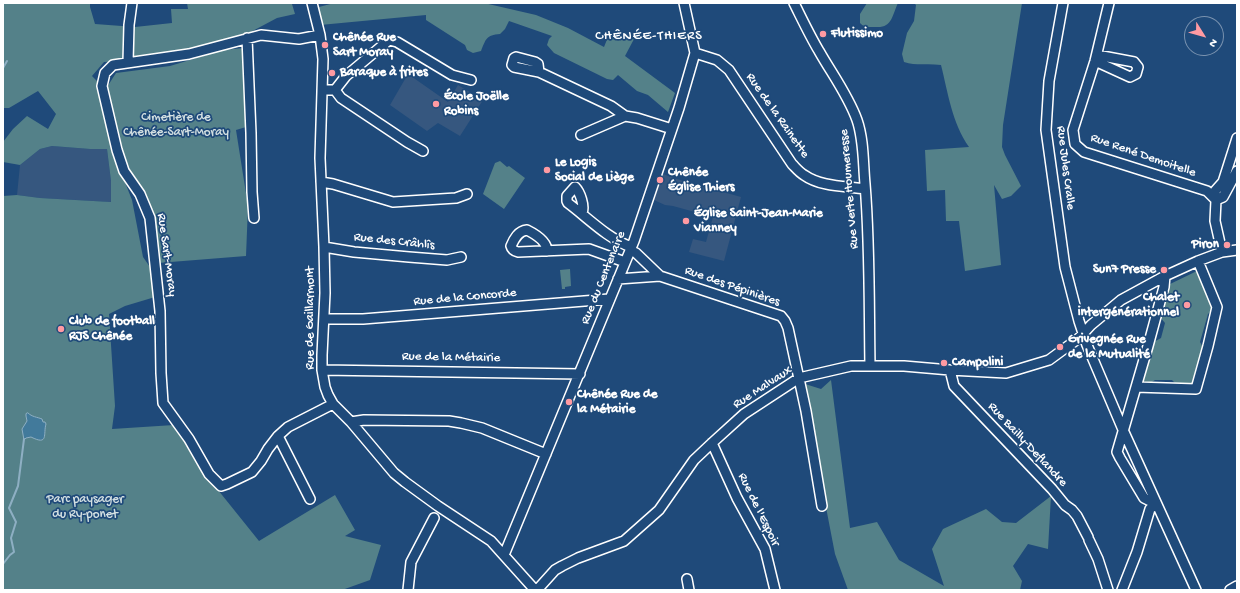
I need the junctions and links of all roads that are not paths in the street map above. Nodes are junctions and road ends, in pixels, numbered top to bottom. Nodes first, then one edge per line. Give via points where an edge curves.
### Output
1 (132, 3) edge
2 (312, 3) edge
3 (684, 3) edge
4 (794, 3) edge
5 (1063, 3) edge
6 (1109, 3) edge
7 (320, 35) junction
8 (247, 38) junction
9 (695, 53) junction
10 (128, 59) junction
11 (539, 72) dead end
12 (471, 80) dead end
13 (322, 90) junction
14 (335, 90) junction
15 (625, 116) junction
16 (672, 128) junction
17 (581, 135) dead end
18 (1237, 138) edge
19 (424, 150) dead end
20 (1237, 171) edge
21 (321, 182) junction
22 (865, 188) junction
23 (467, 194) dead end
24 (1216, 200) junction
25 (582, 213) dead end
26 (254, 218) dead end
27 (324, 247) junction
28 (631, 249) junction
29 (1237, 250) edge
30 (547, 251) dead end
31 (1222, 252) junction
32 (461, 257) dead end
33 (1198, 261) junction
34 (625, 262) junction
35 (660, 276) junction
36 (1165, 276) junction
37 (618, 279) junction
38 (609, 299) junction
39 (324, 318) junction
40 (1083, 334) junction
41 (870, 366) junction
42 (322, 370) junction
43 (950, 370) junction
44 (580, 374) junction
45 (799, 378) junction
46 (1136, 387) junction
47 (333, 404) junction
48 (351, 422) junction
49 (1124, 432) junction
50 (278, 436) junction
51 (712, 443) junction
52 (268, 449) junction
53 (285, 450) junction
54 (546, 454) junction
55 (310, 499) dead end
56 (1156, 504) junction
57 (822, 506) dead end
58 (434, 518) dead end
59 (504, 555) junction
60 (687, 579) dead end
61 (1237, 586) edge
62 (408, 590) edge
63 (536, 590) edge
64 (689, 590) edge
65 (775, 590) edge
66 (1108, 590) edge
67 (1122, 590) edge
68 (1196, 590) edge
69 (1230, 590) edge

1 - 10 street
2 - 7 street, Rue de Gaillarmont
3 - 9 street, Rue du Centenaire
4 - 22 street, Rue Verte Houmeresse via 837,78 858,122
5 - 40 street, Rue Jules Cralle via 1049,81 1046,130 1065,266
6 - 24 street, Rue René Demoitelle via 1096,58 1073,130 1075,144 1089,154 1207,191
7 - 8 street, Rue Sart-Moray via 299,39 261,35
7 - 13 street, Rue de Gaillarmont via 323,59
8 - 10 street, Rue Sart-Moray via 189,54
8 - 26 street
9 - 16 street, Rue du Centenaire
9 - 22 street, Rue de la Rainette via 717,60 729,70 792,164 803,174 816,182
10 - 52 street, Rue Sart-Moray via 113,65 104,74 102,86 124,171 140,194 150,218 160,311 164,403 210,474 221,486 252,472
11 - 15 street via 610,106
12 - 14 street via 452,75 397,42 389,40 346,76
13 - 14 street
13 - 21 street, Rue de Gaillarmont
14 - 19 street via 341,98
15 - 16 street
15 - 17 street
16 - 28 street, Rue du Centenaire
18 - 24 street via 1223,182 1215,191
20 - 24 street via 1223,197
21 - 23 street via 393,202 456,198
21 - 27 street, Rue de Gaillarmont
22 - 41 street, Rue Verte Houmeresse
24 - 31 street via 1215,221
25 - 28 street, Rue des Pépinières via 618,242
27 - 32 street, Rue des Crâhlîs via 447,260
27 - 39 street, Rue de Gaillarmont
28 - 34 street, Rue du Centenaire
28 - 35 street, Rue des Pépinières
29 - 31 street, Rue Malvaux
30 - 34 street via 589,249
31 - 33 street, Rue Malvaux
33 - 36 street, Rue Malvaux
33 - 46 street via 1217,307 1196,389
34 - 37 street, Rue du Centenaire
35 - 37 street, Rue des Pépinières
35 - 45 street, Rue des Pépinières via 781,316 788,328
36 - 40 street, Rue Malvaux via 1121,300
36 - 46 street
37 - 38 street, Rue du Centenaire
38 - 39 street, Rue de la Concorde via 363,319
38 - 44 street, Rue du Centenaire
39 - 42 street, Rue de Gaillarmont
40 - 43 street, Rue Malvaux via 1049,360 1006,373
40 - 49 street, Rue Jules Cralle
41 - 43 street, Rue Malvaux
41 - 45 street, Rue Malvaux via 851,366
42 - 44 street, Rue de la Métairie
42 - 47 street, Rue de Gaillarmont via 325,387
43 - 66 street, Rue Bailly-Deflandre via 954,386 1077,516 1098,559
44 - 54 street, Rue du Centenaire
45 - 51 street, Rue Malvaux via 744,414
45 - 57 street, Rue des Pépinières
46 - 49 street
47 - 48 street, Rue de Gaillarmont
47 - 50 street via 288,427
48 - 54 street via 449,421 482,428
48 - 59 street, Rue de Gaillarmont via 394,473 491,541
49 - 56 street, Rue Jules Cralle
49 - 56 street via 1117,452 1144,498
50 - 52 street
50 - 53 street
51 - 63 street, Rue Malvaux via 694,460 659,510 624,541 562,566
51 - 65 street, Rue de l'Espoir via 737,498 765,549
52 - 53 street
53 - 55 street
54 - 59 street, Rue du Centenaire
56 - 67 street via 1150,509
56 - 68 street, Rue Jules Cralle
58 - 62 street via 411,562
59 - 63 street, Rue de Gaillarmont
60 - 64 street
61 - 69 street

